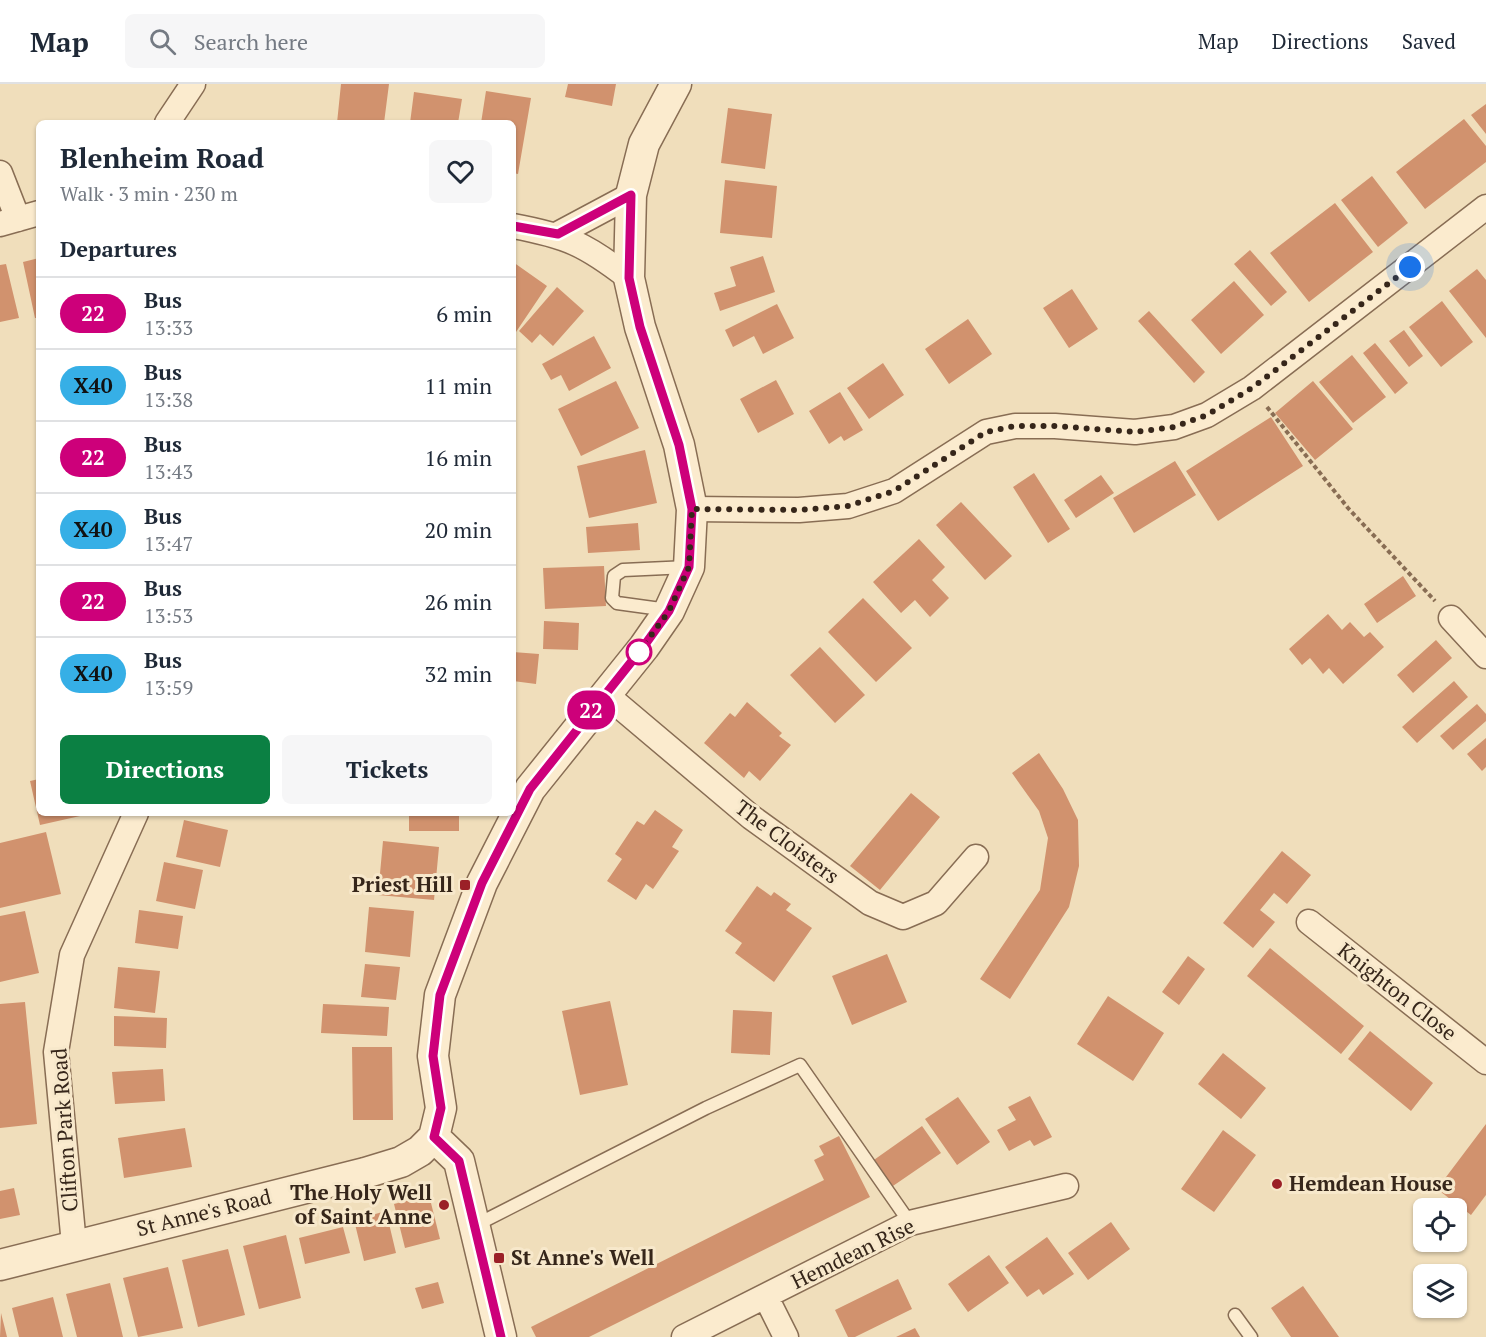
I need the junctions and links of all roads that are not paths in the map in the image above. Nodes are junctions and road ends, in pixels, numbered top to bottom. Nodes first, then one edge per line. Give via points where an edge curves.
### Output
1 (194, 84) edge
2 (676, 84) edge
3 (168, 120) edge
4 (0, 173) edge
5 (631, 195) junction
6 (1486, 207) edge
7 (19, 218) edge
8 (516, 227) edge
9 (558, 234) junction
10 (629, 278) junction
11 (692, 509) junction
12 (689, 567) junction
13 (669, 611) junction
14 (1451, 618) road end
15 (1486, 656) edge
16 (604, 693) junction
17 (135, 816) edge
18 (976, 857) dead end
19 (1309, 922) dead end
20 (1486, 1062) edge
21 (434, 1137) junction
22 (1066, 1186) dead end
23 (910, 1223) junction
24 (473, 1226) junction
25 (74, 1245) junction
26 (0, 1265) edge
27 (766, 1297) junction
28 (1235, 1315) dead end
29 (501, 1337) edge
30 (684, 1337) edge
31 (786, 1337) edge
32 (1251, 1337) edge

1 - 3 street
2 - 5 street via 644,144
4 - 7 street
5 - 9 street
5 - 10 street
6 - 11 street via 1252,388 1207,415 1174,427 1135,432 1054,426 1015,426 986,432 894,491 848,506 799,510
8 - 9 street
9 - 10 street via 596,252
10 - 11 street via 640,327 679,445
11 - 12 street
12 - 13 street
12 - 13 lane via 623,570 614,576 612,598 617,603
13 - 16 street
14 - 15 street
16 - 18 street, The Cloisters via 751,817 870,903 903,917 936,903
16 - 21 street via 530,789 482,883 440,995 433,1056 441,1108
17 - 25 street, Clifton Park Road via 72,955 57,1052
19 - 20 street, Knighton Close
21 - 24 street via 459,1161
21 - 25 street, St Anne's Road via 420,1151 392,1165
22 - 23 street, Hemdean Rise
23 - 24 lane via 800,1065
23 - 27 street, Hemdean Rise
24 - 29 street
25 - 26 street, St Anne's Road
27 - 30 street, Hemdean Rise
27 - 31 street
28 - 32 lane

